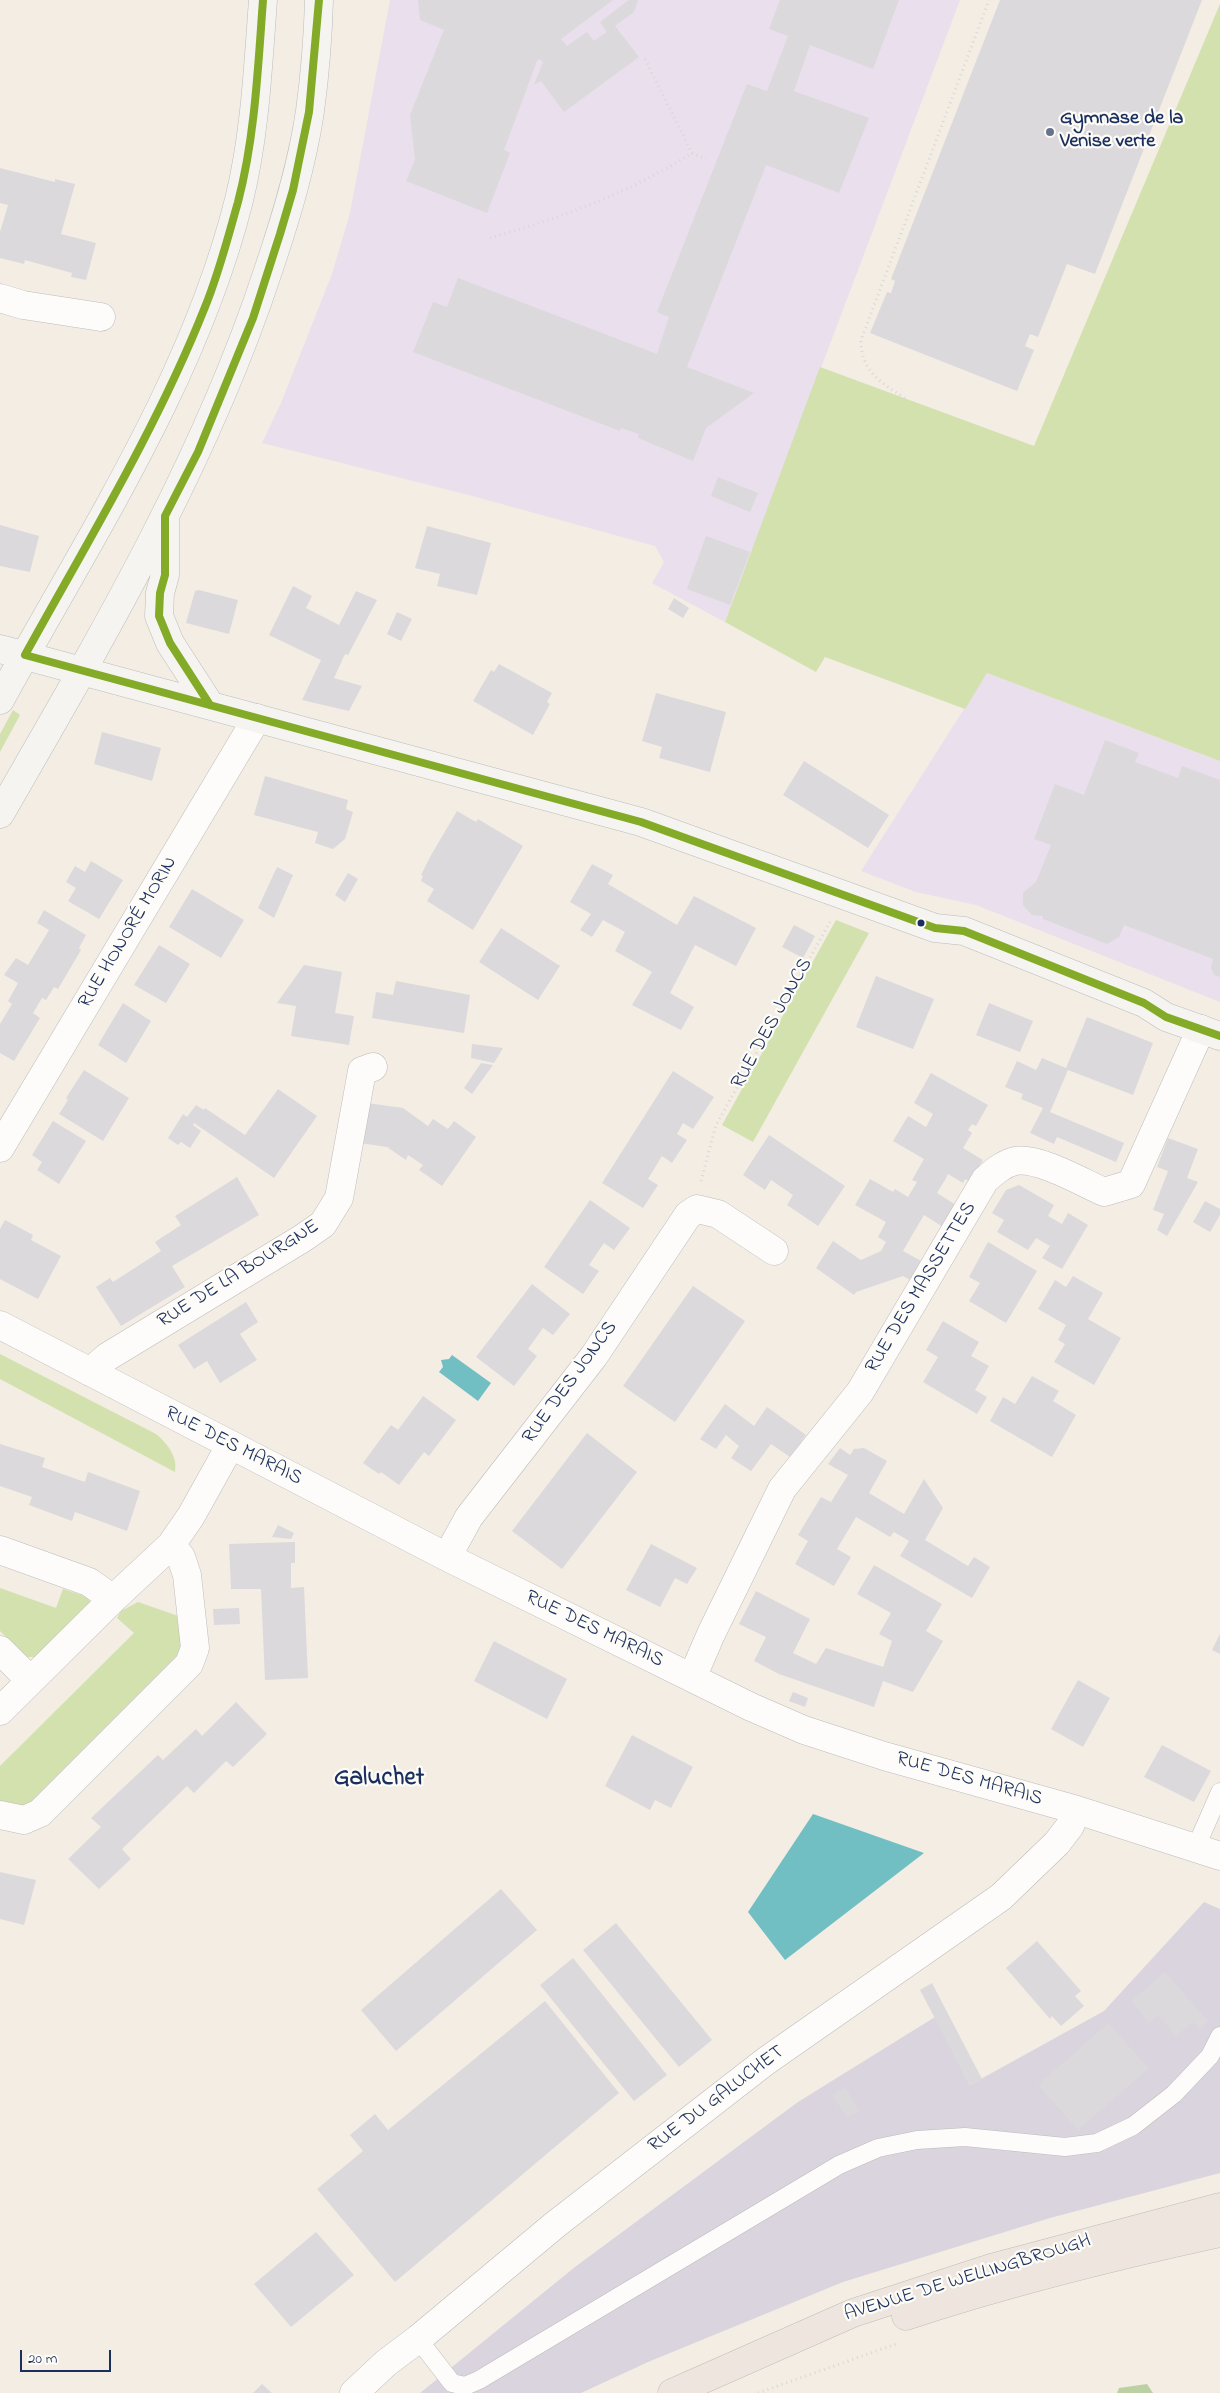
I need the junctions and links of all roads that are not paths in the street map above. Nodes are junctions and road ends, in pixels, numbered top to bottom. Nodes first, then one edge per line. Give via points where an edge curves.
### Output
1 (263, 0) edge
2 (319, 0) edge
3 (0, 298) edge
4 (101, 317) dead end
5 (165, 516) junction
6 (13, 652) edge
7 (81, 670) junction
8 (0, 700) edge
9 (210, 705) junction
10 (257, 718) junction
11 (0, 814) edge
12 (1210, 1032) edge
13 (373, 1067) dead end
14 (0, 1148) edge
15 (774, 1251) dead end
16 (0, 1325) edge
17 (90, 1372) junction
18 (230, 1446) junction
19 (171, 1545) junction
20 (0, 1550) edge
21 (446, 1557) junction
22 (113, 1599) junction
23 (0, 1650) edge
24 (692, 1678) junction
25 (30, 1680) junction
26 (0, 1710) edge
27 (1220, 1792) edge
28 (1077, 1810) junction
29 (0, 1816) edge
30 (1208, 1851) edge
31 (1220, 2036) edge
32 (1220, 2207) edge
33 (1220, 2234) edge
34 (418, 2339) junction
35 (722, 2371) junction
36 (354, 2393) edge
37 (672, 2393) edge

1 - 6 main road via 250,146 238,201 206,304 145,438
2 - 5 main road via 309,112 280,234 245,336 198,452
3 - 4 street via 23,305
5 - 7 main road
5 - 9 main road via 165,575 159,616 170,643
6 - 7 main road
6 - 8 main road
7 - 9 main road
7 - 11 main road
9 - 10 main road
10 - 12 main road via 641,822 935,928 964,931 1144,1002 1166,1016
10 - 14 street, RUE HONORÉ MORIN
12 - 24 street, RUE DES MASSETTES via 1131,1184 1104,1192 1033,1161 1015,1161 998,1168 986,1180 860,1392 782,1489
13 - 17 street, RUE DE LA BOURGNE via 362,1071 339,1198 323,1224 107,1357
15 - 21 street, RUE DES JONCS via 718,1214 697,1209 688,1215 564,1396 469,1517
16 - 17 street, RUE DES MARAIS
17 - 18 street, RUE DES MARAIS
18 - 19 street
18 - 21 street, RUE DES MARAIS
19 - 22 street
19 - 29 street via 181,1558 187,1575 195,1648 189,1664 40,1813 24,1820
20 - 22 street via 89,1582
21 - 24 street, RUE DES MARAIS
22 - 25 street
23 - 25 street
24 - 28 street, RUE DES MARAIS via 804,1730
25 - 26 street
27 - 30 lane
28 - 30 street, RUE DES MARAIS
28 - 34 street, RUE DU GALUCHET via 1057,1843 1001,1897 766,2061 556,2224
31 - 34 lane via 1210,2056 1174,2094 1133,2126 1106,2139 1065,2147 965,2137 917,2140 878,2148 839,2165 658,2275 465,2386 452,2383
32 - 35 main road, AVENUE DE WELLINGBROUGH via 991,2268 853,2313
33 - 35 main road, AVENUE DE WELLINGBROUGH via 987,2289
34 - 36 street, RUE DU GALUCHET
35 - 37 main road, AVENUE DE WELLINGBROUGH

